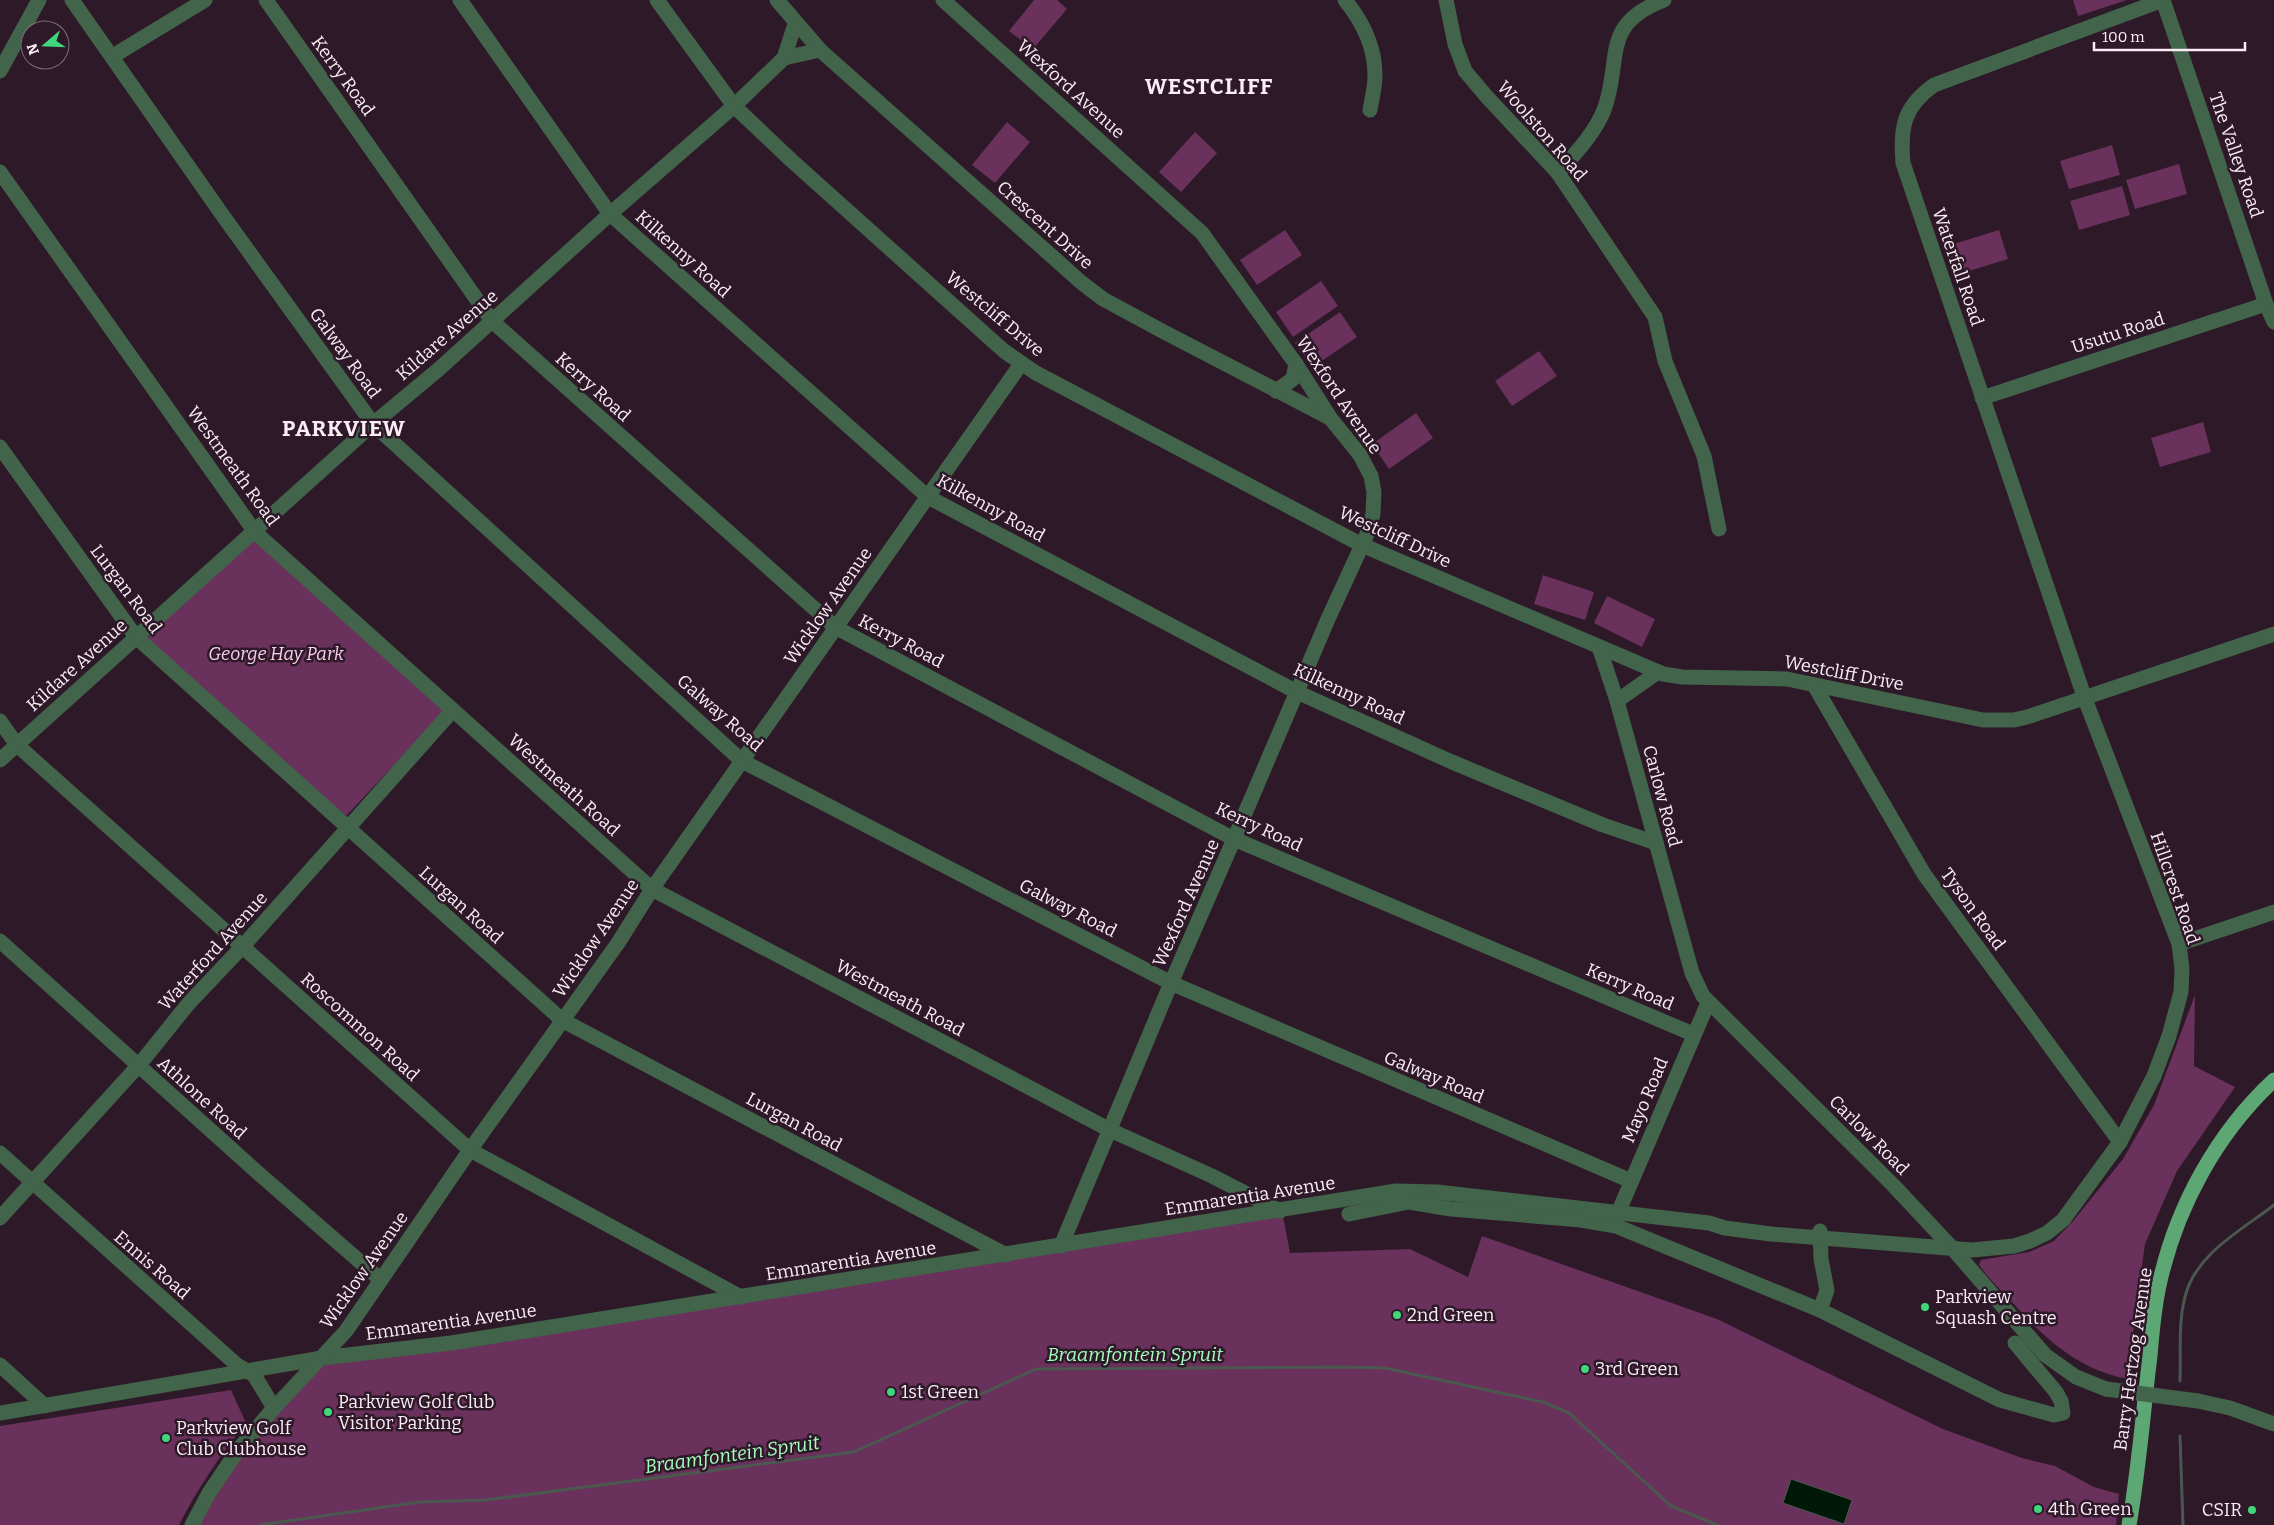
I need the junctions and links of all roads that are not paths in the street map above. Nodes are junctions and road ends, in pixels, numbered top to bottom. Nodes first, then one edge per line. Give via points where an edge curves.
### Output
1 (38, 0) edge
2 (72, 0) edge
3 (205, 0) edge
4 (266, 0) edge
5 (460, 0) edge
6 (657, 0) edge
7 (777, 0) edge
8 (943, 0) edge
9 (1345, 0) edge
10 (1446, 0) edge
11 (1664, 0) edge
12 (2163, 0) edge
13 (796, 24) junction
14 (820, 50) junction
15 (113, 56) junction
16 (784, 58) junction
17 (0, 70) edge
18 (734, 106) junction
19 (1370, 110) dead end
20 (0, 172) edge
21 (1558, 173) junction
22 (610, 214) junction
23 (2266, 304) junction
24 (492, 321) junction
25 (2274, 322) edge
26 (1021, 364) junction
27 (1296, 364) junction
28 (1276, 391) junction
29 (1982, 398) junction
30 (1331, 419) junction
31 (373, 424) junction
32 (0, 447) edge
33 (928, 496) junction
34 (1718, 529) dead end
35 (255, 532) junction
36 (1362, 545) junction
37 (835, 627) junction
38 (2274, 634) edge
39 (136, 637) junction
40 (1600, 647) junction
41 (1658, 672) junction
42 (1814, 685) junction
43 (1297, 692) junction
44 (2085, 699) junction
45 (1617, 702) junction
46 (454, 710) junction
47 (0, 721) edge
48 (17, 745) junction
49 (0, 760) edge
50 (742, 761) junction
51 (349, 827) junction
52 (1234, 839) junction
53 (1656, 843) junction
54 (652, 889) junction
55 (2274, 912) edge
56 (0, 941) edge
57 (2178, 944) junction
58 (243, 946) junction
59 (1171, 983) junction
60 (1708, 1002) junction
61 (562, 1020) junction
62 (1693, 1034) junction
63 (139, 1066) junction
64 (2274, 1080) edge
65 (1110, 1130) junction
66 (2120, 1142) junction
67 (470, 1150) junction
68 (0, 1154) edge
69 (1631, 1181) junction
70 (32, 1182) junction
71 (1280, 1211) junction
72 (1618, 1213) junction
73 (1349, 1214) dead end
74 (0, 1218) edge
75 (1820, 1235) junction
76 (1061, 1246) junction
77 (1953, 1249) junction
78 (1006, 1255) junction
79 (382, 1280) junction
80 (742, 1297) junction
81 (1820, 1310) junction
82 (2015, 1343) dead end
83 (322, 1358) junction
84 (0, 1365) edge
85 (249, 1372) junction
86 (45, 1406) junction
87 (274, 1408) junction
88 (0, 1413) edge
89 (2274, 1424) edge
90 (192, 1525) edge
91 (2129, 1525) edge

1 - 17 street
2 - 15 street, Galway Road
3 - 15 street
4 - 24 street, Kerry Road
5 - 22 street, Kilkenny Road
6 - 18 street, Westcliff Drive
7 - 13 street, Crescent Drive
8 - 27 street, Wexford Avenue via 1195,226 1219,254
9 - 19 street via 1362,24 1369,43 1375,75
10 - 21 street, Woolston Road via 1453,38 1465,71
11 - 21 street via 1637,13 1619,34 1603,113
12 - 23 street, The Valley Road
12 - 29 street, Waterfall Road via 1934,86 1912,104 1902,141 1904,163
13 - 14 street, Crescent Drive
13 - 16 street, Kildare Avenue
14 - 16 street
14 - 28 street, Crescent Drive via 1103,299
15 - 31 street, Galway Road
16 - 18 street, Kildare Avenue
18 - 22 street, Kildare Avenue
18 - 26 street, Westcliff Drive
20 - 35 street, Westmeath Road
21 - 34 street, Woolston Road via 1649,306 1660,330 1663,356 1704,456
22 - 24 street, Kildare Avenue
22 - 33 street, Kilkenny Road
23 - 25 street, The Valley Road
23 - 29 street, Usutu Road
24 - 31 street, Kildare Avenue
24 - 37 street, Kerry Road
26 - 33 street, Wicklow Avenue
26 - 36 street, Westcliff Drive
27 - 28 street via 1293,379
27 - 30 street, Wexford Avenue
28 - 30 street, Crescent Drive
29 - 44 street, Waterfall Road
30 - 36 street, Wexford Avenue via 1363,461 1374,486 1373,514
31 - 35 street, Kildare Avenue
31 - 50 street, Galway Road
32 - 39 street, Lurgan Road
33 - 37 street, Wicklow Avenue
33 - 43 street, Kilkenny Road
35 - 39 street, Kildare Avenue
35 - 46 street, Westmeath Road
36 - 40 street, Westcliff Drive
36 - 43 street, Wexford Avenue
37 - 50 street, Wicklow Avenue
37 - 52 street, Kerry Road
38 - 44 street, Westcliff Drive
39 - 48 street, Kildare Avenue
39 - 51 street, Lurgan Road
40 - 41 street, Westcliff Drive
40 - 45 street, Carlow Road
41 - 42 street, Westcliff Drive via 1682,677 1787,679
41 - 45 street
42 - 44 street, Westcliff Drive via 1983,720 2014,720
42 - 66 street, Tyson Road via 1924,874
43 - 52 street, Wexford Avenue
43 - 53 street, Kilkenny Road via 1452,762 1603,825
44 - 57 street, Hillcrest Road
45 - 53 street, Carlow Road
46 - 51 street, Waterford Avenue
46 - 54 street, Westmeath Road
47 - 48 street, Roscommon Road
48 - 49 street, Kildare Avenue
48 - 58 street, Roscommon Road
50 - 54 street, Wicklow Avenue
50 - 59 street, Galway Road
51 - 58 street, Waterford Avenue
51 - 61 street, Lurgan Road
52 - 59 street, Wexford Avenue
52 - 62 street, Kerry Road
53 - 60 street, Carlow Road via 1692,973 1699,991
54 - 61 street, Wicklow Avenue via 618,944
54 - 65 street, Westmeath Road
55 - 57 street
56 - 63 street, Athlone Road
57 - 66 street, Hillcrest Road via 2182,983 2177,1008 2154,1076
58 - 63 street, Waterford Avenue via 189,1003
58 - 67 street, Roscommon Road
59 - 65 street, Wexford Avenue
59 - 69 street, Galway Road
60 - 62 street, Mayo Road
60 - 77 street, Carlow Road
61 - 67 street, Wicklow Avenue
61 - 78 street, Lurgan Road
62 - 69 street, Mayo Road
63 - 70 street, Waterford Avenue
63 - 79 street, Athlone Road
64 - 91 main road, Barry Hertzog Avenue via 2247,1107 2220,1143 2195,1186 2167,1256 2155,1305
65 - 71 street, Westmeath Road
65 - 76 street, Wexford Avenue
66 - 77 street, Hillcrest Road via 2063,1220 2047,1233 2030,1241 1997,1248
67 - 79 street, Wicklow Avenue
67 - 80 street, Roscommon Road
68 - 70 street, Ennis Road
69 - 72 street, Mayo Road
70 - 74 street, Waterford Avenue
70 - 85 street, Ennis Road via 237,1365
71 - 72 street, Emmarentia Avenue via 1414,1190
71 - 76 street, Emmarentia Avenue
72 - 75 street, Emmarentia Avenue via 1743,1230
73 - 81 street via 1409,1202 1616,1226
75 - 77 street, Emmarentia Avenue via 1841,1241
75 - 81 street via 1827,1290
76 - 78 street, Emmarentia Avenue
77 - 89 street, Carlow Road, bridge via 2045,1355 2076,1377 2106,1389 2230,1408
78 - 80 street, Emmarentia Avenue
79 - 83 street, Wicklow Avenue via 346,1331
80 - 83 street, Emmarentia Avenue via 451,1343
81 - 82 street via 2000,1400 2054,1415 2063,1413 2056,1392
83 - 85 street, Emmarentia Avenue
83 - 87 street, Wicklow Avenue
84 - 86 street
85 - 86 street, Emmarentia Avenue
85 - 87 street, Ennis Road via 259,1382
86 - 88 street, Emmarentia Avenue
87 - 90 street, Wicklow Avenue via 228,1463

